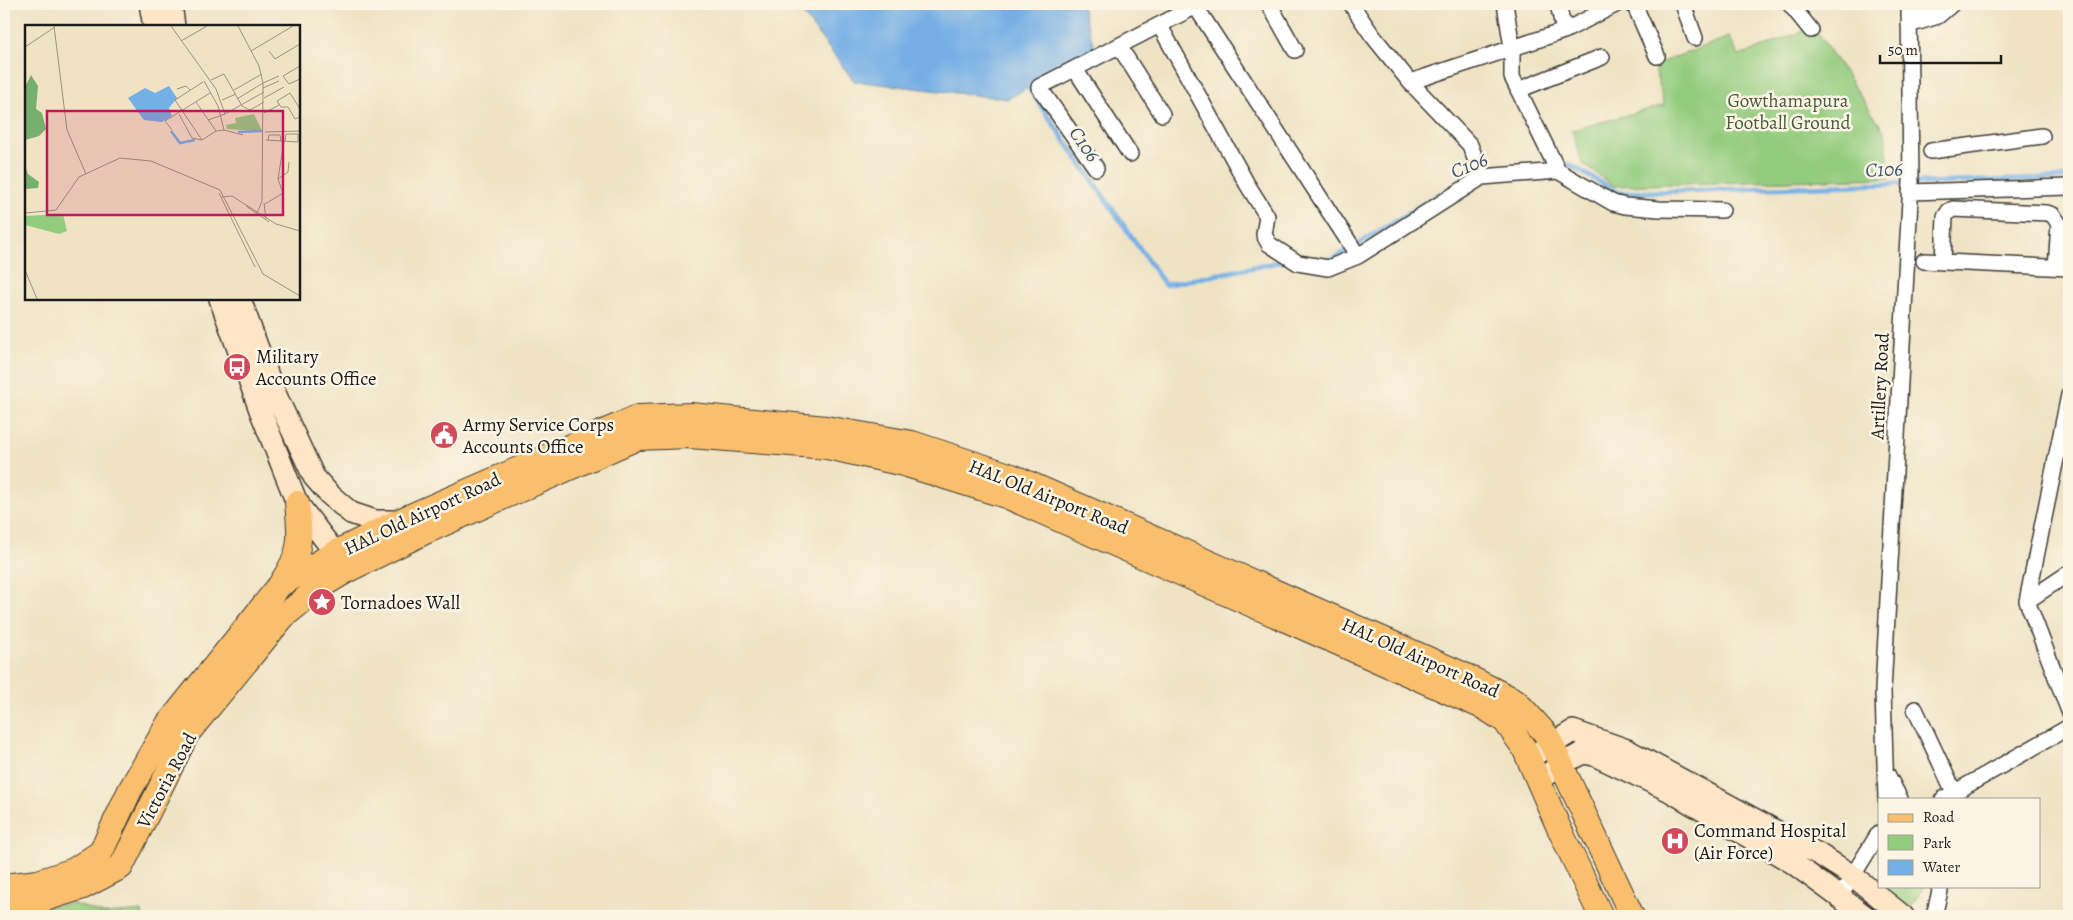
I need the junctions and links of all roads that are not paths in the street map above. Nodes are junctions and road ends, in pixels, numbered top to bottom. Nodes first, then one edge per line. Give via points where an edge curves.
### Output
1 (150, 4) edge
2 (171, 4) edge
3 (1269, 4) edge
4 (1351, 4) edge
5 (1505, 4) edge
6 (1558, 4) edge
7 (1617, 4) edge
8 (1634, 4) edge
9 (1682, 4) edge
10 (1790, 4) edge
11 (1944, 4) edge
12 (1197, 5) edge
13 (1909, 14) edge
14 (154, 25) edge
15 (174, 25) edge
16 (1160, 26) junction
17 (1811, 30) dead end
18 (1564, 32) junction
19 (1695, 38) dead end
20 (1119, 46) junction
21 (1512, 47) junction
22 (1295, 50) dead end
23 (1657, 56) dead end
24 (1602, 57) dead end
25 (1075, 69) junction
26 (1410, 82) junction
27 (1518, 90) junction
28 (1162, 114) dead end
29 (2042, 136) dead end
30 (1931, 151) dead end
31 (1130, 154) dead end
32 (1096, 168) dead end
33 (1558, 171) junction
34 (1481, 172) junction
35 (2069, 187) edge
36 (1910, 192) junction
37 (1722, 210) dead end
38 (1358, 256) junction
39 (1924, 261) dead end
40 (1943, 262) junction
41 (2063, 267) edge
42 (220, 300) edge
43 (240, 300) edge
44 (2069, 394) edge
45 (297, 503) junction
46 (399, 521) junction
47 (341, 562) junction
48 (2069, 573) edge
49 (280, 585) junction
50 (2027, 602) junction
51 (1916, 709) dead end
52 (2069, 711) edge
53 (2069, 727) edge
54 (1556, 753) junction
55 (1529, 758) junction
56 (1886, 770) junction
57 (1538, 782) junction
58 (1948, 796) edge
59 (1886, 798) edge
60 (1900, 798) edge
61 (1878, 835) edge
62 (1853, 876) junction
63 (4, 886) edge
64 (1939, 888) edge
65 (1840, 898) junction
66 (4, 902) edge
67 (1601, 916) edge
68 (1632, 916) edge
69 (1865, 916) edge
70 (1903, 916) edge
71 (1934, 916) edge

1 - 14 street
2 - 15 street
3 - 22 street
4 - 26 street via 1372,36
5 - 21 street
6 - 18 street
7 - 18 street
8 - 23 street
9 - 19 street
10 - 17 street
11 - 13 street via 1938,16
12 - 16 street
12 - 38 street
13 - 36 street, Artillery Road
16 - 20 street
16 - 38 street via 1267,216 1264,235 1270,244 1298,263 1328,268
18 - 21 street
20 - 25 street
20 - 28 street
21 - 26 street
21 - 27 street via 1512,77
24 - 27 street
25 - 31 street
25 - 32 street via 1039,87
26 - 34 street via 1470,145
27 - 33 street
29 - 30 street
33 - 34 street
33 - 37 street via 1612,203 1668,210
34 - 38 street
35 - 36 street
36 - 56 street, Artillery Road via 1883,690
39 - 40 street
40 - 41 street
40 - 41 street via 1945,217 1953,209 2053,215 2059,224
42 - 45 street
43 - 46 street via 272,387 314,477 351,513 375,521
44 - 50 street
45 - 47 street
45 - 49 main road via 300,538 297,557
46 - 47 main road, HAL Old Airport Road
46 - 54 main road, HAL Old Airport Road via 638,416 691,415 826,428 912,443 1012,476 1460,673 1516,701 1545,733
47 - 49 main road, Victoria Road
47 - 55 main road, HAL Old Airport Road via 424,532 637,438 690,436 827,447 904,464 1006,496 1469,700 1505,721
47 - 66 main road, Victoria Road via 318,588 283,617 187,734 121,867 83,887 45,899
48 - 50 street
49 - 63 main road, Victoria Road via 168,724 130,790 101,852 74,870 38,882
50 - 52 street
51 - 58 street
53 - 58 street
54 - 55 street
54 - 57 street
54 - 62 street via 1573,731 1627,750
54 - 65 street via 1594,755 1668,790 1793,863
54 - 68 main road, HAL Old Airport Road
55 - 57 main road, HAL Old Airport Road
56 - 59 street, Artillery Road
56 - 60 street, Artillery Road
57 - 67 main road, HAL Old Airport Road
61 - 62 street
62 - 65 street
62 - 70 street
64 - 71 street
65 - 69 street

